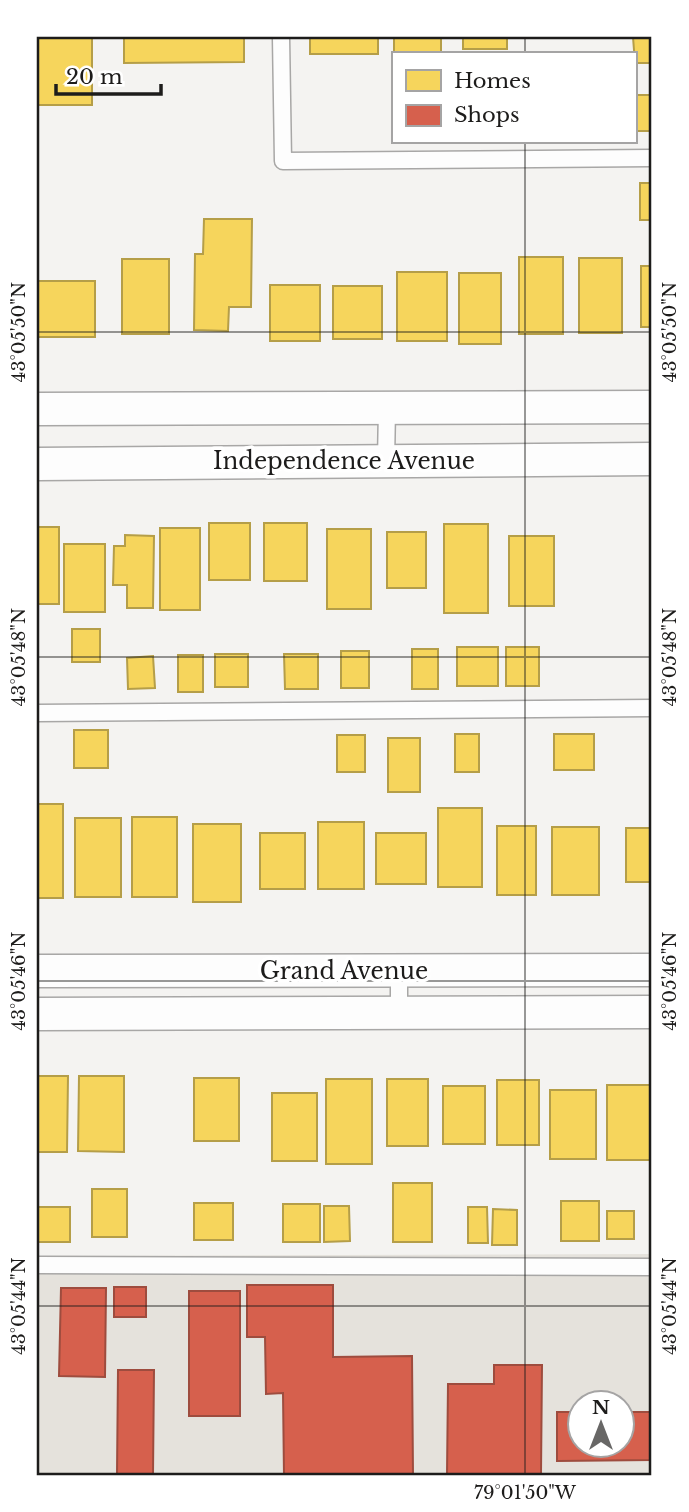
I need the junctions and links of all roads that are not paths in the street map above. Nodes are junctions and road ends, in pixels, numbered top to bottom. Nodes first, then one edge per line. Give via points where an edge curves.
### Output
1 (281, 37) edge
2 (652, 158) edge
3 (652, 407) edge
4 (387, 408) junction
5 (37, 409) edge
6 (652, 459) edge
7 (386, 461) junction
8 (37, 464) edge
9 (652, 708) edge
10 (37, 713) edge
11 (652, 970) edge
12 (37, 971) edge
13 (399, 971) junction
14 (652, 1012) edge
15 (399, 1013) junction
16 (37, 1014) edge
17 (37, 1265) edge
18 (652, 1267) edge

1 - 2 lane via 283,161
3 - 4 street
4 - 5 street
4 - 7 lane
6 - 7 street, Independence Avenue
7 - 8 street, Independence Avenue
9 - 10 lane
11 - 13 street, Grand Avenue
12 - 13 street, Grand Avenue
13 - 15 lane
14 - 15 street
15 - 16 street
17 - 18 lane

